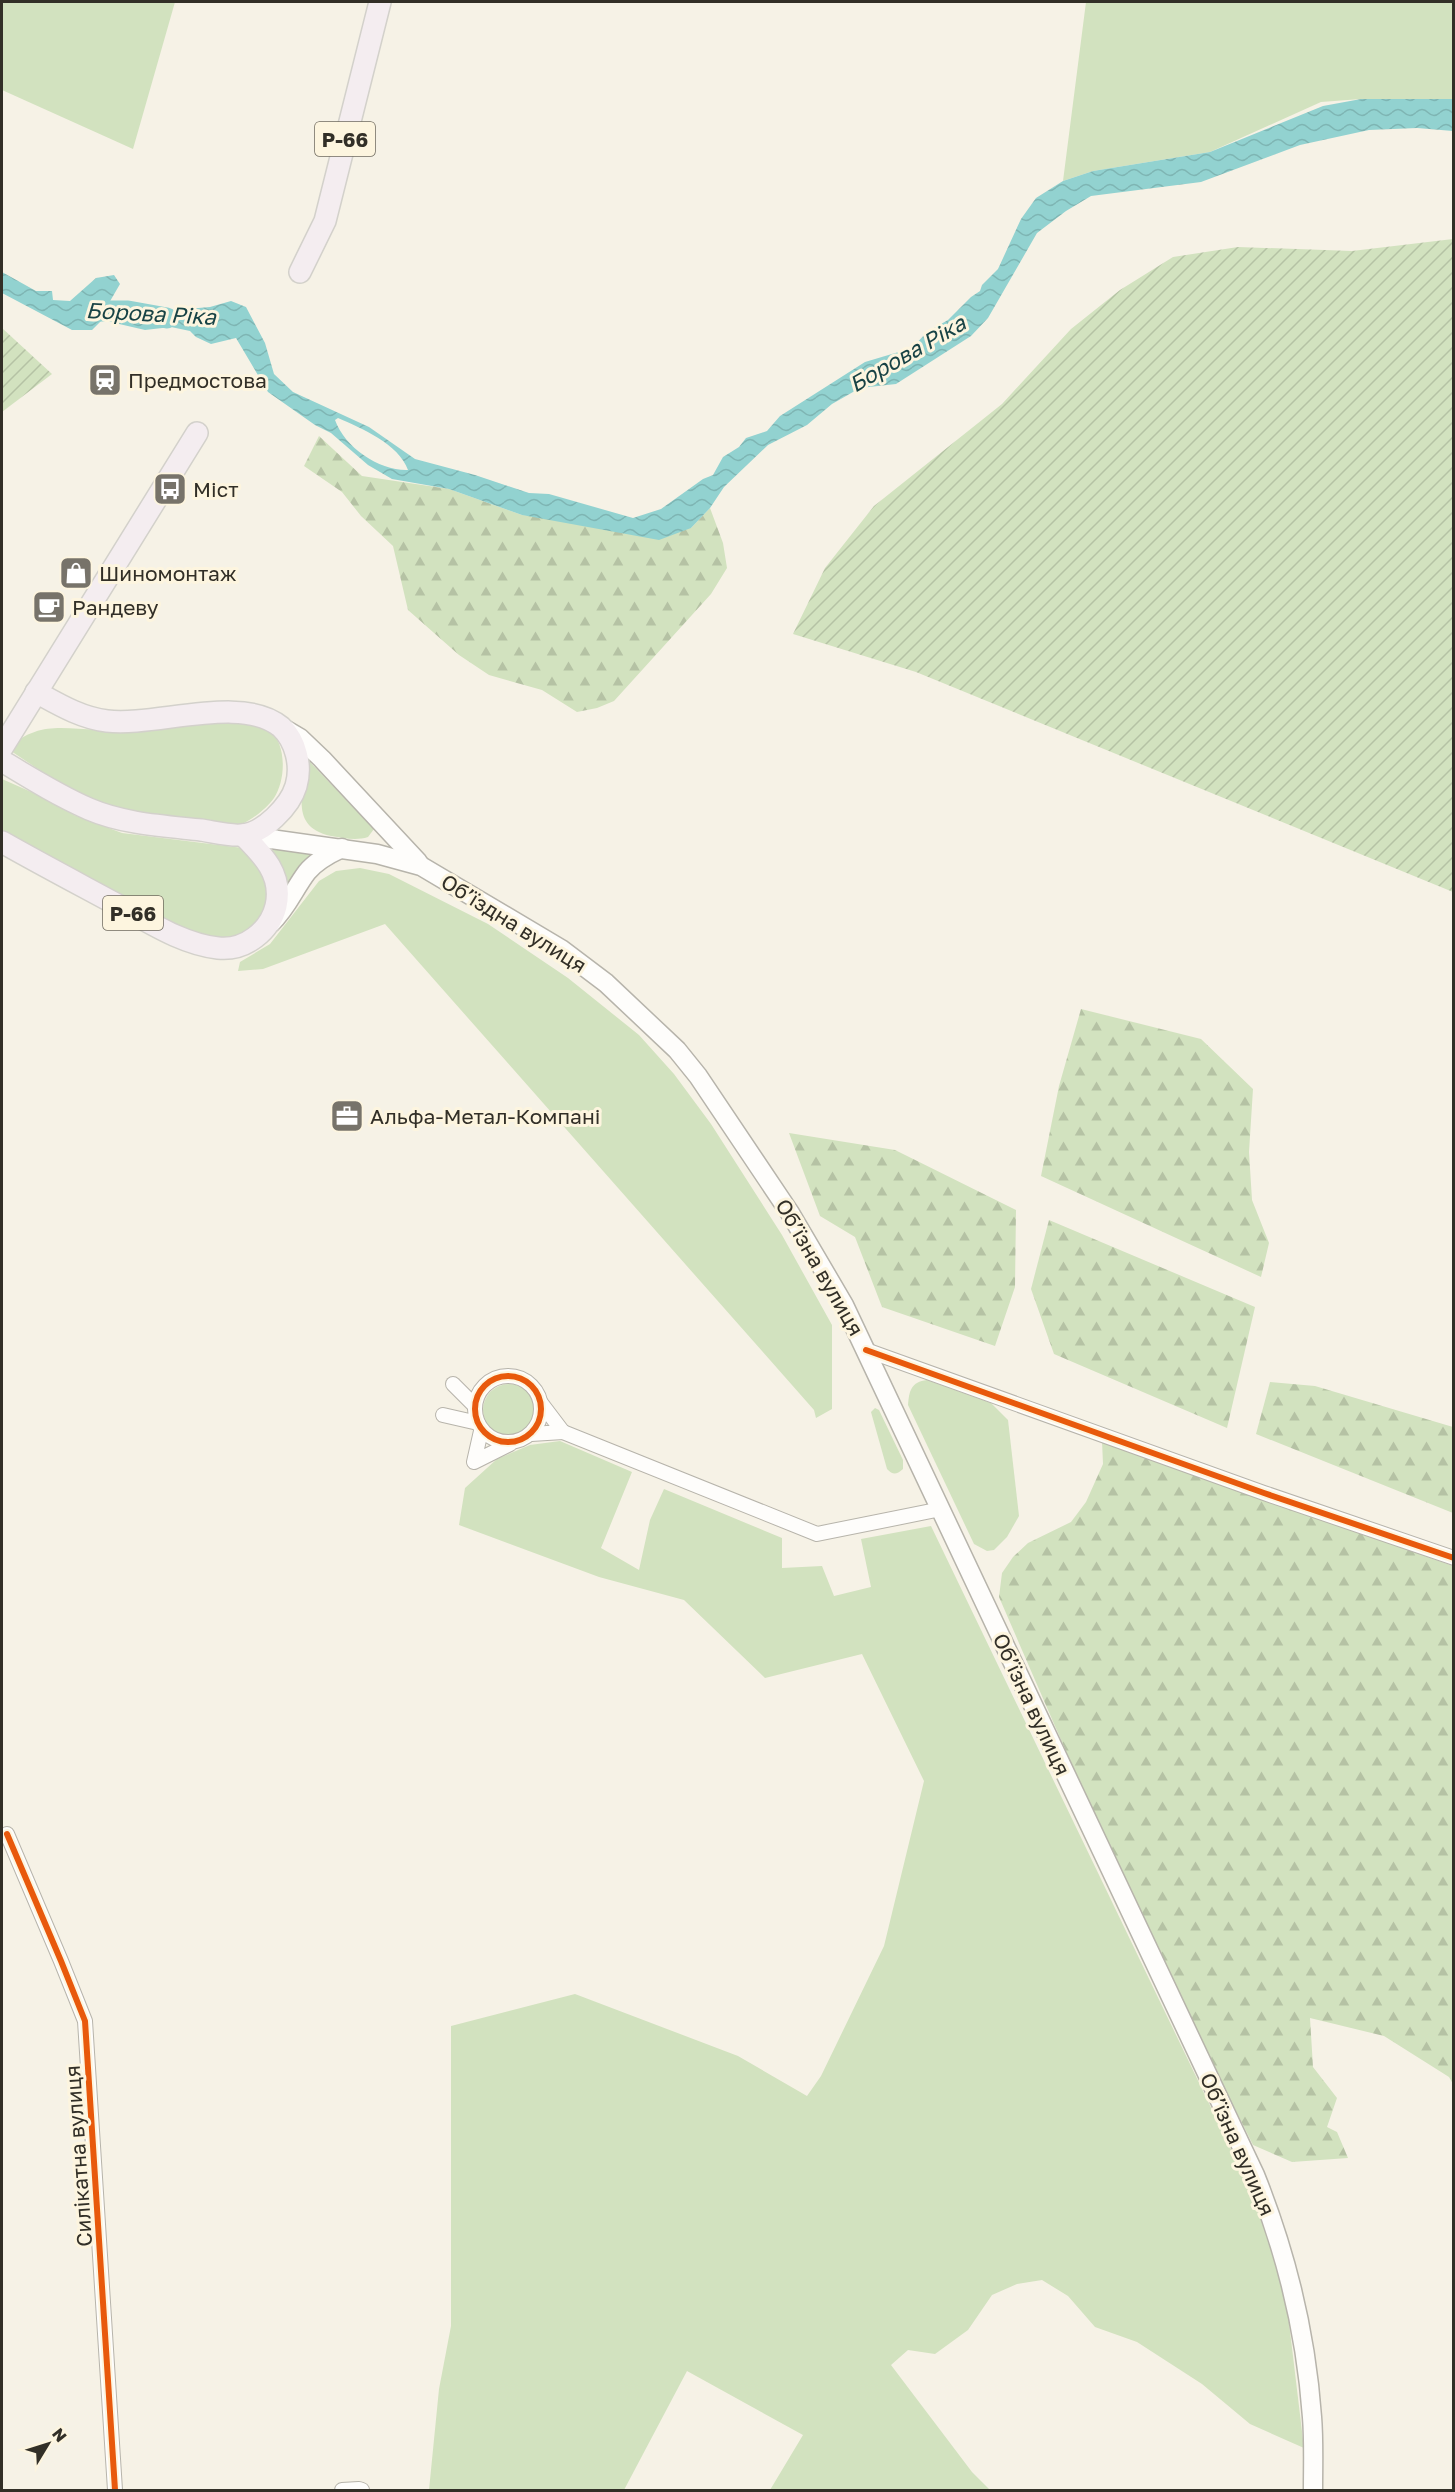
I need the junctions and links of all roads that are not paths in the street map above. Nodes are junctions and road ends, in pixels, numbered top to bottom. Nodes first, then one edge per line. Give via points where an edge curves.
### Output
1 (380, 2) edge
2 (300, 272) dead end
3 (197, 433) dead end
4 (36, 692) junction
5 (280, 726) junction
6 (2, 748) edge
7 (2, 761) edge
8 (243, 835) junction
9 (2, 842) edge
10 (342, 848) junction
11 (421, 866) junction
12 (267, 926) junction
13 (606, 983) joint
14 (866, 1350) junction
15 (480, 1389) junction
16 (541, 1403) junction
17 (477, 1418) junction
18 (563, 1432) junction
19 (531, 1434) junction
20 (510, 1443) junction
21 (941, 1509) junction
22 (1454, 1558) edge
23 (7, 1834) dead end
24 (115, 2490) edge
25 (342, 2490) edge
26 (362, 2490) edge
27 (1313, 2490) edge

1 - 2 main road, Р-66 via 325,221
3 - 4 main road
4 - 5 main road via 71,710 106,721 231,712 256,716
4 - 6 main road
5 - 8 main road via 292,741 297,756 298,781 285,809
5 - 11 main road via 322,759
7 - 8 main road via 91,810 134,822
8 - 10 main road
8 - 12 main road via 267,861 275,879 275,908
9 - 12 main road, Р-66 via 163,929 199,944 231,948 245,944
10 - 11 main road
10 - 12 main road via 307,871 287,905
11 - 13 main road, Об’їздна вулиця via 561,949
13 - 14 main road, Об’їзна вулиця via 661,1033 698,1076 790,1213
14 - 21 main road, Об’їзна вулиця
14 - 22 street
15 - 16 street via 498,1376 517,1376 534,1387
15 - 17 street
15 - 17 street via 453,1384
16 - 18 street
16 - 19 street via 539,1422
17 - 20 street via 496,1441
17 - 20 street via 474,1462
18 - 19 street
18 - 21 street via 817,1534
19 - 20 street
21 - 27 main road, Об’їзна вулиця via 1264,2198 1291,2283 1304,2348 1313,2420
23 - 24 street, Силікатна вулиця via 84,2021
25 - 26 street

